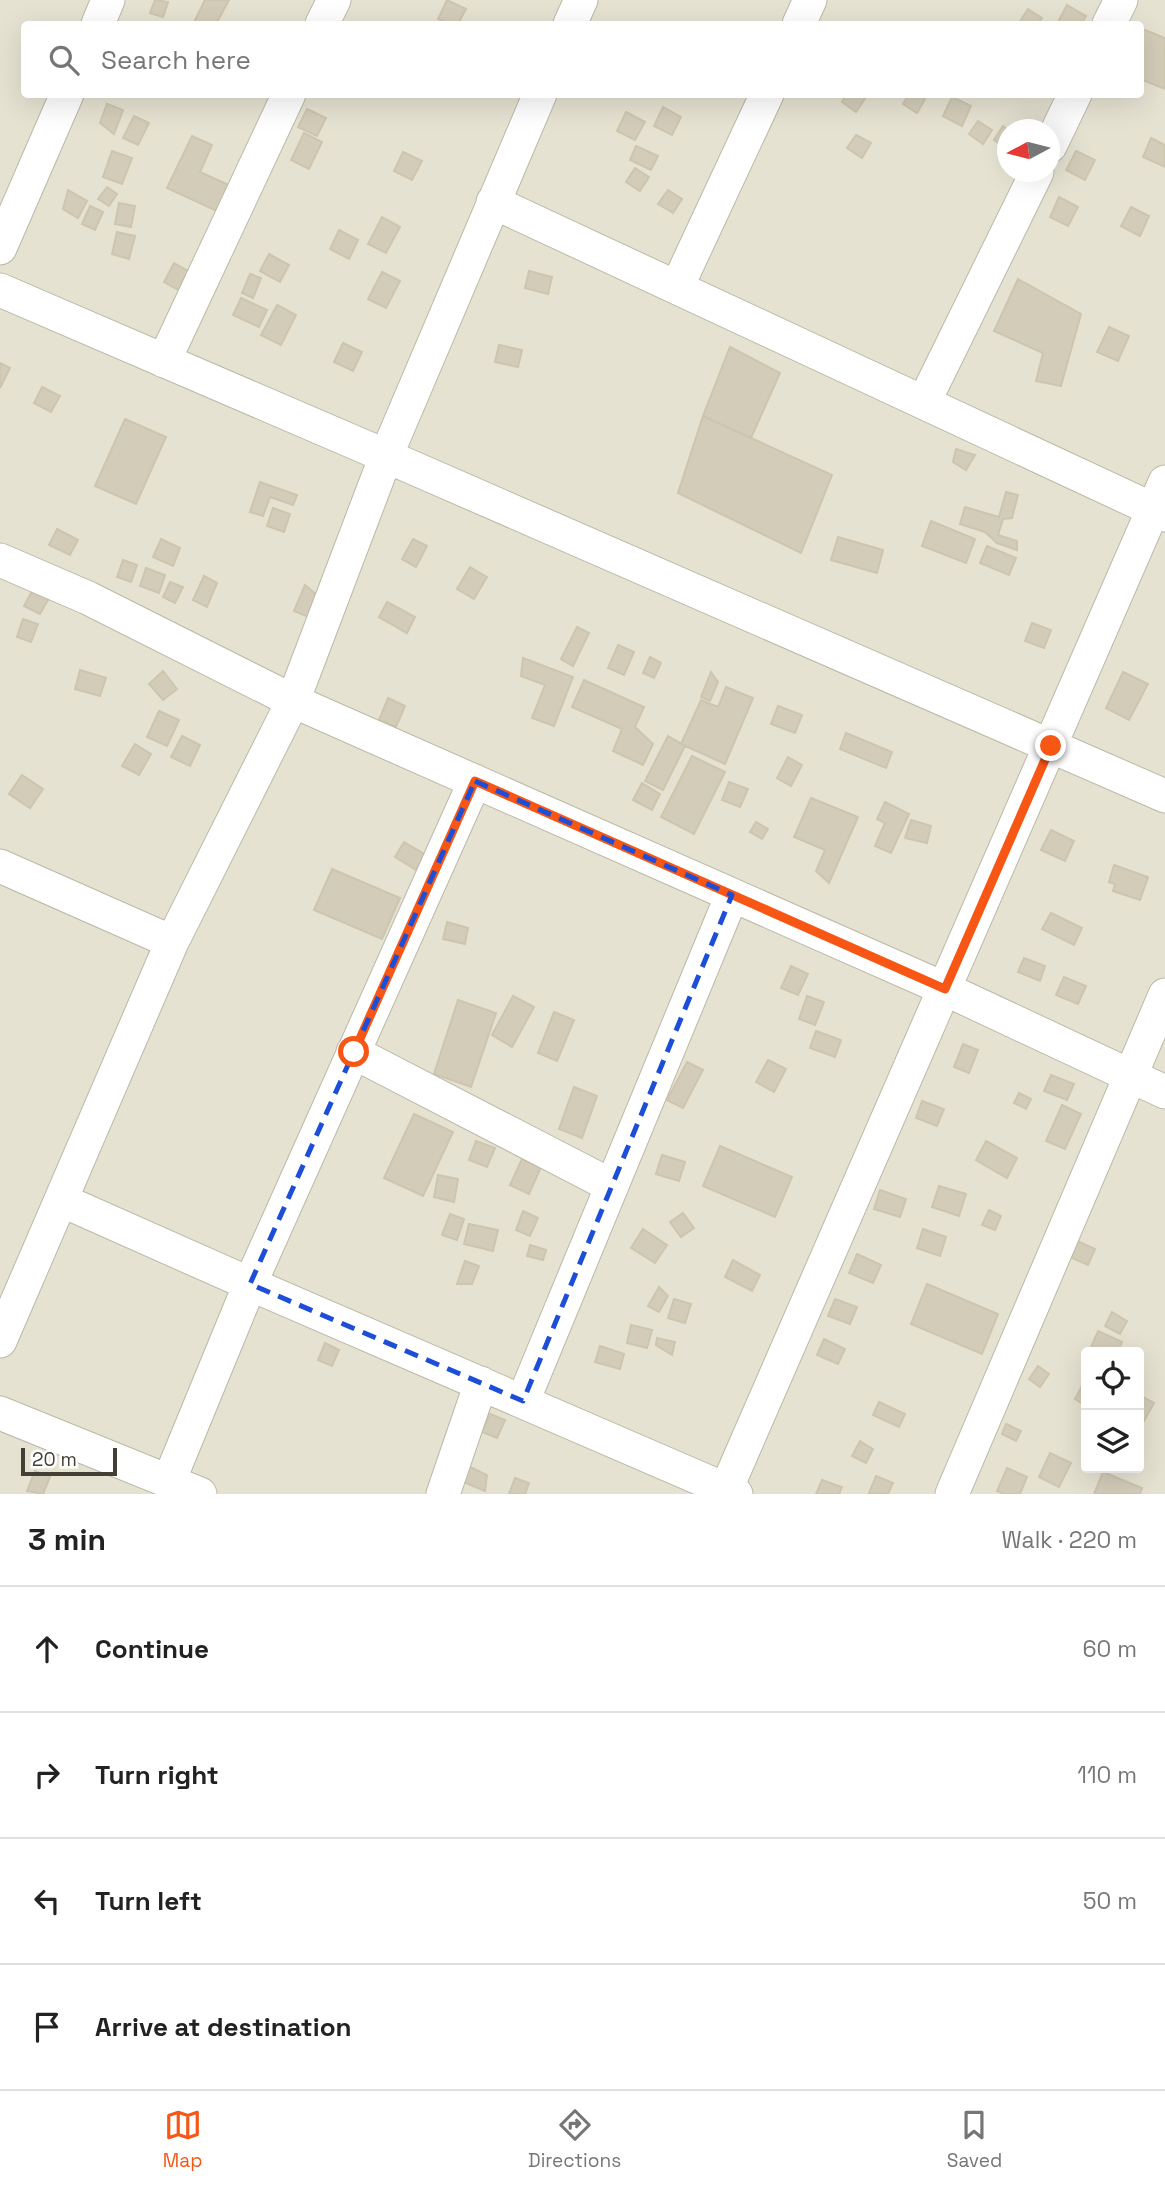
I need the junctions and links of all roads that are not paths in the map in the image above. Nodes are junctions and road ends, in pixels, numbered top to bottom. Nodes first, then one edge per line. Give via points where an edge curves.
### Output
1 (108, 0) edge
2 (334, 0) edge
3 (581, 0) edge
4 (810, 0) edge
5 (1121, 0) edge
6 (99, 21) edge
7 (324, 21) edge
8 (571, 21) edge
9 (800, 21) edge
10 (1110, 21) edge
11 (65, 98) edge
12 (287, 98) edge
13 (538, 98) edge
14 (765, 98) edge
15 (1073, 98) edge
16 (1060, 124) edge
17 (1032, 182) edge
18 (493, 202) junction
19 (0, 248) edge
20 (677, 287) junction
21 (0, 290) edge
22 (164, 361) junction
23 (924, 402) junction
24 (386, 456) junction
25 (1161, 502) edge
26 (0, 560) edge
27 (293, 701) junction
28 (1051, 746) junction
29 (475, 781) junction
30 (1165, 796) edge
31 (0, 866) edge
32 (732, 895) junction
33 (172, 942) junction
34 (945, 989) junction
35 (1165, 995) edge
36 (354, 1052) junction
37 (1131, 1076) junction
38 (1165, 1092) edge
39 (612, 1186) junction
40 (61, 1200) junction
41 (250, 1284) junction
42 (0, 1341) edge
43 (481, 1383) junction
44 (523, 1401) junction
45 (0, 1413) edge
46 (169, 1482) junction
47 (729, 1493) edge
48 (200, 1494) edge
49 (443, 1494) edge
50 (951, 1494) edge

1 - 6 street
2 - 7 street
3 - 8 street
4 - 9 street
5 - 10 street
11 - 19 street
12 - 22 street
13 - 18 street
14 - 20 street
15 - 16 street
17 - 23 street
18 - 20 street
18 - 24 street
20 - 23 street
21 - 22 street
22 - 24 street
23 - 25 street
24 - 27 street
24 - 28 street
25 - 28 street
26 - 27 street via 88,598
27 - 29 street
27 - 33 street
28 - 30 street
28 - 34 street
29 - 32 street
29 - 36 street
31 - 33 street
32 - 34 street
32 - 39 street
33 - 40 street
34 - 37 street
34 - 47 street
35 - 37 street
36 - 39 street
36 - 41 street
37 - 38 street
37 - 50 street
39 - 44 street
40 - 41 street
40 - 42 street
41 - 43 street
41 - 46 street
43 - 44 street
43 - 49 street
44 - 47 street
45 - 46 street
46 - 48 street

